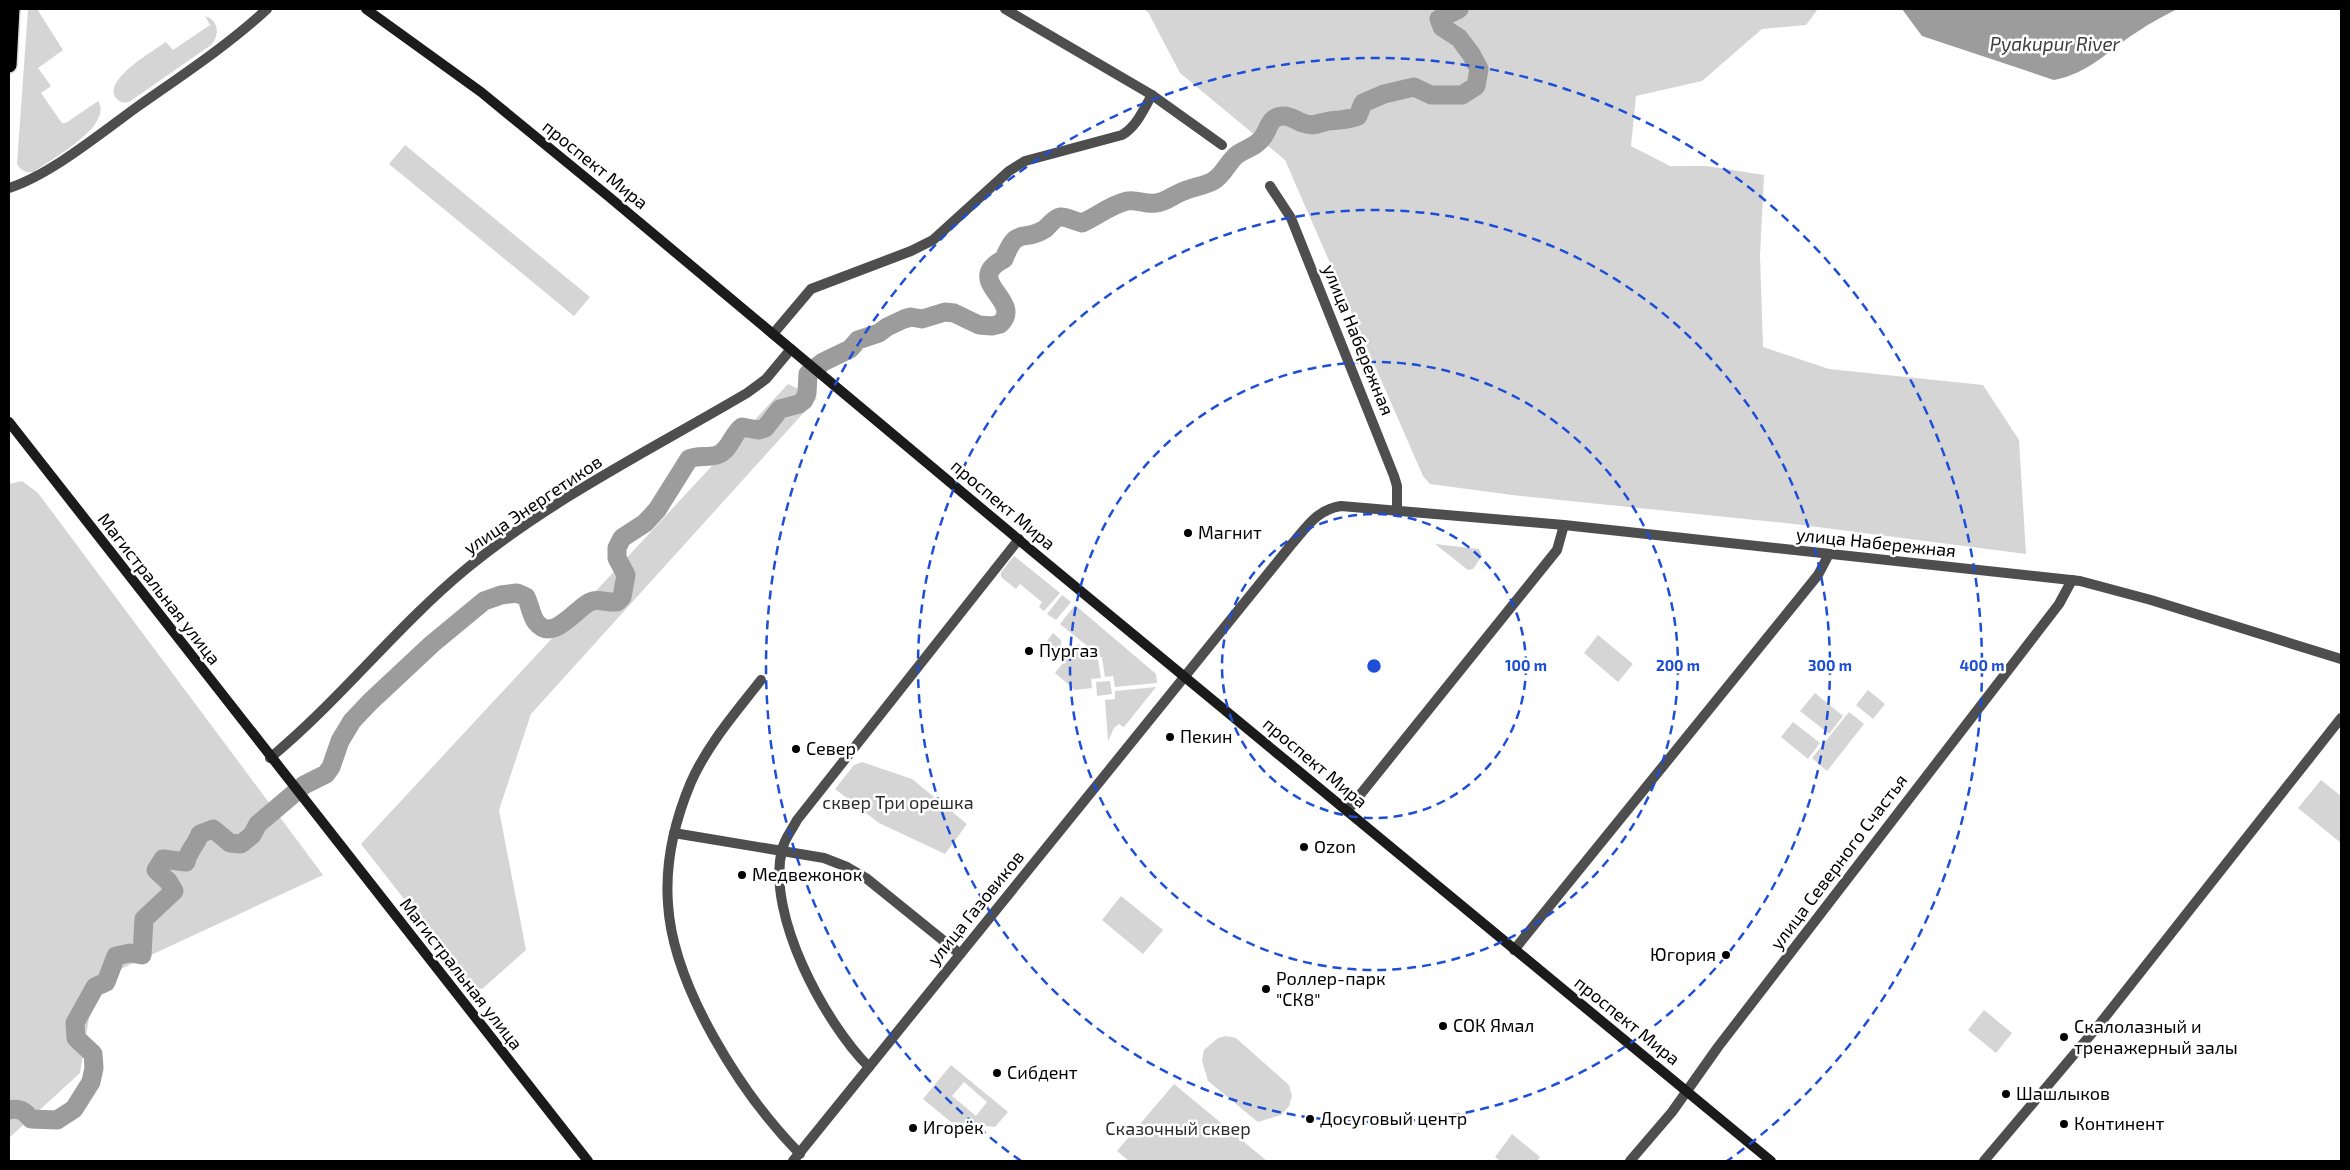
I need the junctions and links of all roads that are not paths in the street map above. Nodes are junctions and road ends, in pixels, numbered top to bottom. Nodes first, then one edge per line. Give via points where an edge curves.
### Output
1 (12, 9) edge
2 (267, 9) edge
3 (366, 9) edge
4 (1005, 9) edge
5 (9, 65) edge
6 (1152, 95) junction
7 (1222, 145) dead end
8 (1270, 186) dead end
9 (9, 188) edge
10 (773, 334) junction
11 (795, 352) junction
12 (9, 422) edge
13 (9, 432) edge
14 (26, 445) junction
15 (1397, 512) junction
16 (1564, 525) junction
17 (1019, 539) junction
18 (1829, 554) junction
19 (2072, 580) junction
20 (2341, 659) edge
21 (1184, 676) junction
22 (761, 680) dead end
23 (2341, 718) edge
24 (270, 758) junction
25 (1347, 811) junction
26 (674, 833) junction
27 (782, 850) junction
28 (1514, 950) junction
29 (960, 954) junction
30 (869, 1068) junction
31 (1686, 1091) junction
32 (797, 1157) edge
33 (588, 1161) edge
34 (1630, 1161) edge
35 (1771, 1161) edge
36 (1984, 1161) edge

1 - 5 highway
2 - 9 street via 220,48 106,130 34,178
3 - 10 main road, проспект Мира via 481,92
4 - 6 street
6 - 7 street
6 - 10 street via 1128,131 1025,161 1009,171 933,240 811,289
8 - 15 street, улица Набережная via 1291,218 1394,476
10 - 11 main road, проспект Мира
11 - 17 main road, проспект Мира
11 - 24 street, улица Энергетиков via 747,393 559,503 480,558 442,590 307,726
12 - 14 main road, Магистральная улица
13 - 14 main road
14 - 24 main road, Магистральная улица
15 - 16 street, улица Набережная
15 - 21 street, улица Набережная via 1341,506 1321,512
16 - 18 street, улица Набережная
16 - 25 street via 1558,550
17 - 21 main road, проспект Мира
17 - 27 street via 797,820
18 - 19 street, улица Набережная
18 - 28 street via 1814,581
19 - 20 street, улица Набережная via 2126,593
19 - 31 street, улица Северного Счастья via 2058,604
21 - 25 main road, проспект Мира
21 - 29 street, улица Газовиков
22 - 26 street via 702,762
23 - 36 street via 2081,1047
24 - 33 main road, Магистральная улица
25 - 28 main road, проспект Мира
26 - 27 street
26 - 32 street via 668,903 671,932 684,972 701,1013 736,1074
27 - 29 street via 824,858 866,878
27 - 30 street via 780,892 790,940 828,1011
28 - 31 main road, проспект Мира
29 - 30 street, улица Газовиков
30 - 32 street, улица Газовиков
31 - 34 street, улица Северного Счастья
31 - 35 main road, проспект Мира

